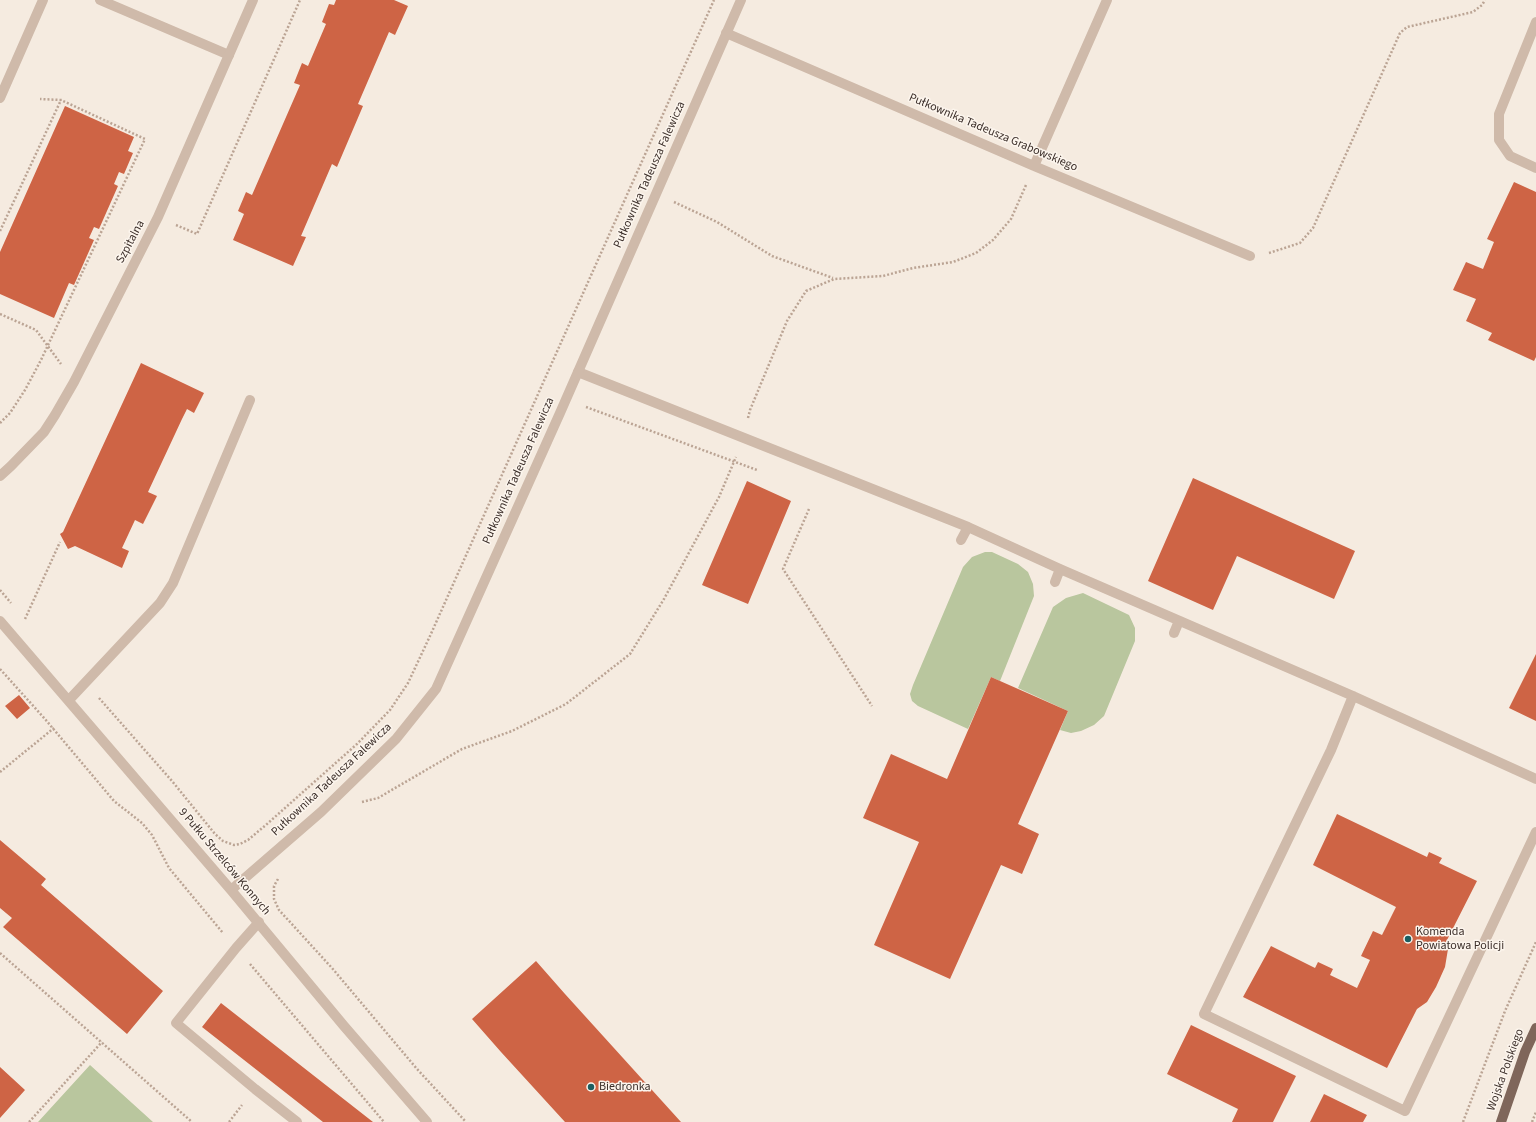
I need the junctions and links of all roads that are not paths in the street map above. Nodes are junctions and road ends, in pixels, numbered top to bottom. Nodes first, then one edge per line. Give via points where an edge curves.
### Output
1 (43, 0) edge
2 (100, 0) edge
3 (253, 0) edge
4 (741, 0) edge
5 (1106, 0) edge
6 (1536, 22) edge
7 (726, 33) junction
8 (229, 55) junction
9 (0, 98) edge
10 (1034, 166) junction
11 (1536, 168) edge
12 (1250, 256) road end
13 (578, 372) junction
14 (250, 400) dead end
15 (0, 476) edge
16 (968, 526) junction
17 (961, 540) dead end
18 (1060, 569) junction
19 (1054, 582) dead end
20 (0, 621) edge
21 (1179, 621) junction
22 (1174, 633) dead end
23 (1353, 696) junction
24 (69, 700) junction
25 (1536, 779) edge
26 (1536, 832) edge
27 (231, 890) junction
28 (259, 922) junction
29 (1536, 1028) edge
30 (297, 1122) edge
31 (427, 1122) edge
32 (1501, 1122) edge

1 - 9 street
2 - 8 street
3 - 8 street, Szpitalna
4 - 7 street, Pułkownika Tadeusza Falewicza
5 - 10 street
6 - 11 street via 1499,114 1500,140 1510,156
7 - 10 street, Pułkownika Tadeusza Grabowskiego
7 - 13 street, Pułkownika Tadeusza Falewicza
8 - 15 street, Szpitalna via 158,217 74,382 44,432
10 - 12 street, Pułkownika Tadeusza Grabowskiego
13 - 16 street
13 - 27 street, Pułkownika Tadeusza Falewicza via 436,689 396,740 321,812
14 - 24 street via 173,583 160,603
16 - 17 street
16 - 18 street
18 - 19 street
18 - 21 street
20 - 24 street, 9 Pułku Strzelców Konnych
21 - 22 street
21 - 23 street
23 - 25 street
23 - 26 street via 1332,750 1204,1014 1405,1111
24 - 27 street, 9 Pułku Strzelców Konnych
27 - 28 street, 9 Pułku Strzelców Konnych
28 - 30 street via 176,1023
28 - 31 street, 9 Pułku Strzelców Konnych
29 - 32 main road, Wojska Polskiego

